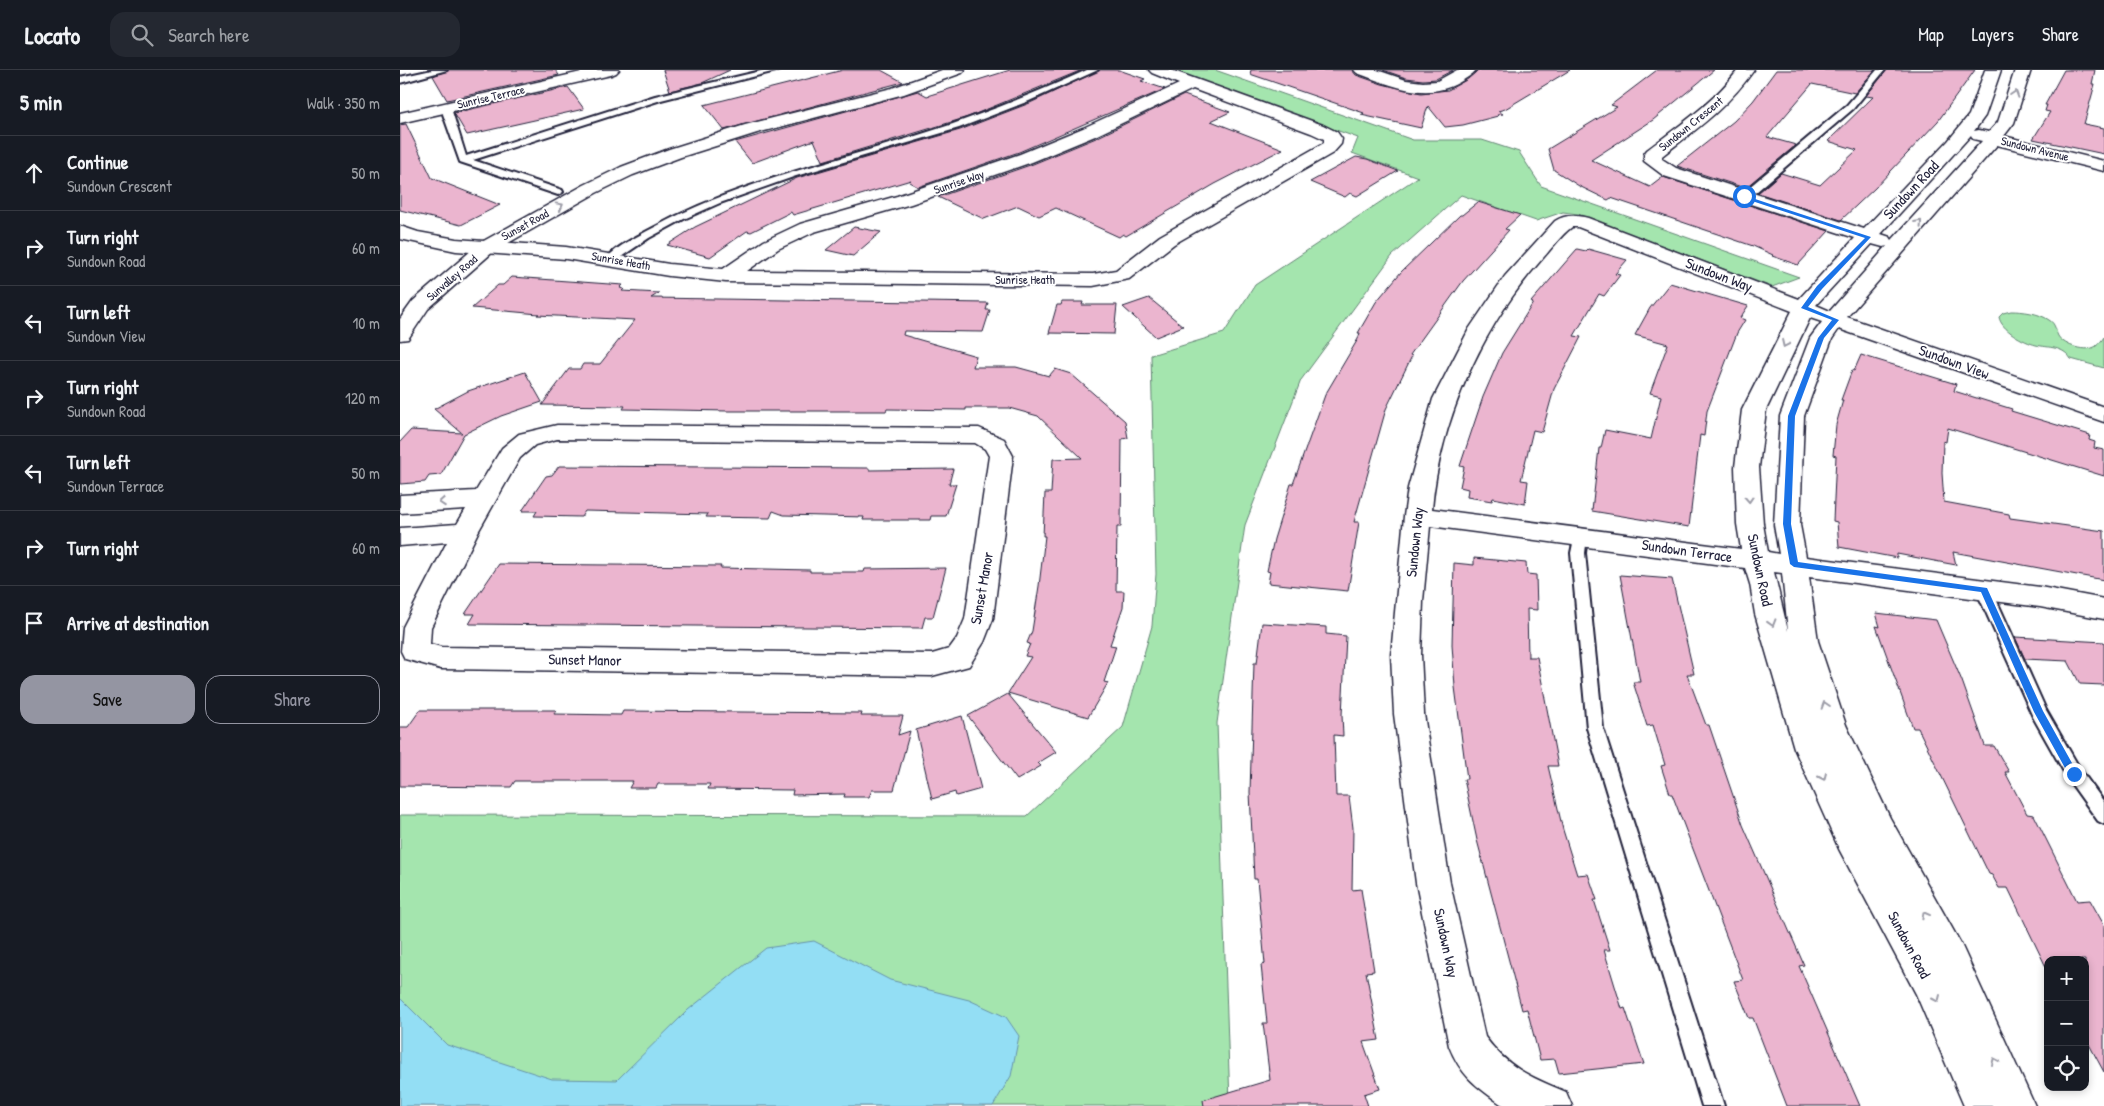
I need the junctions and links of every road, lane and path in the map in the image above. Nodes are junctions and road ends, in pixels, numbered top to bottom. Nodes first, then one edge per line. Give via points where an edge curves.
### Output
1 (443, 70) edge
2 (611, 70) edge
3 (776, 70) edge
4 (925, 70) edge
5 (956, 70) edge
6 (1094, 70) edge
7 (1157, 70) edge
8 (1362, 70) edge
9 (1468, 70) edge
10 (1746, 70) edge
11 (1881, 70) edge
12 (1993, 70) edge
13 (2023, 70) edge
14 (400, 80) edge
15 (1193, 83) junction
16 (447, 107) junction
17 (400, 118) edge
18 (1965, 131) junction
19 (1994, 138) junction
20 (463, 160) junction
21 (2104, 166) edge
22 (558, 192) junction
23 (1744, 196) junction
24 (400, 232) edge
25 (1868, 237) junction
26 (1899, 245) junction
27 (487, 247) junction
28 (611, 259) junction
29 (726, 276) junction
30 (1804, 308) junction
31 (1835, 320) junction
32 (400, 334) edge
33 (2104, 415) edge
34 (484, 499) junction
35 (400, 504) edge
36 (1417, 516) junction
37 (465, 532) junction
38 (400, 537) edge
39 (1580, 537) junction
40 (1756, 560) junction
41 (1794, 564) junction
42 (1984, 590) junction
43 (2104, 609) edge
44 (2104, 816) edge
45 (1552, 1106) edge
46 (1713, 1106) edge
47 (1984, 1106) edge
48 (2014, 1106) edge

1 - 14 lane
2 - 16 street, Sunrise Terrace
3 - 20 lane via 658,98
4 - 22 street, Sunset Road via 672,144 587,177
27 -> 5 street, Sunset Road via 627,171 675,153 898,91
6 - 28 lane via 959,124 768,180 704,205
7 - 15 street, Sunrise Heath
8 - 9 street via 1407,85 1431,87
10 - 23 street, Sundown Crescent via 1728,94 1653,154 1652,161 1670,172
11 - 23 lane via 1850,107
12 - 18 street, Sundown Road via 1977,116
19 -> 13 street, Sundown Road via 2006,123
15 - 29 street, Sunrise Way via 1026,158 904,200 806,228 771,245
15 - 29 street, Sunrise Heath via 1325,132 1331,136 1332,144 1188,227 1152,250 1122,275 1110,278 790,279
16 - 17 street, Sunrise Terrace
16 - 20 lane
18 - 19 street, Sundown Avenue
18 - 25 street, Sundown Road
19 - 21 street, Sundown Avenue
26 -> 19 street, Sundown Road
20 - 22 lane
22 - 27 street, Sunset Road via 520,213 498,232
23 - 25 street, Sundown Crescent
24 - 27 street, Sunrise Heath via 456,245
25 - 26 street, Sundown Crescent
25 - 30 street, Sundown Road
26 - 31 street, Sundown Road
27 - 28 street, Sunrise Heath
27 - 32 street, Sunvalley Road via 420,305
28 - 29 street, Sunrise Heath
30 - 31 street, Sundown View
30 - 36 street, Sundown Way via 1586,224 1564,223 1512,280 1480,329 1445,399 1421,488
30 -> 40 street, Sundown Road via 1754,410 1747,467 1750,524
31 - 33 street, Sundown View
31 - 41 street, Sundown Road via 1821,338 1792,416 1787,524
34 -> 35 street
34 - 37 street, Sunset Manor
34 - 37 street, Sunset Manor via 511,453 527,439 557,432 979,436 995,444 1001,456 979,619 959,658 932,665 441,658 415,651 417,627
36 - 39 street, Sundown Terrace
36 - 45 street, Sundown Way via 1407,646 1409,714 1433,883 1468,1046 1485,1069 1515,1090
37 - 38 street
39 - 40 street, Sundown Terrace
39 - 46 lane via 1578,553 1595,728
40 - 41 street, Sundown Terrace
40 -> 47 street, Sundown Road via 1810,748 1851,839 1929,982
41 - 42 street, Sundown Terrace
48 -> 41 street, Sundown Road via 1948,956 1878,827 1831,725 1804,641
42 - 43 street, Sundown Terrace
42 - 44 lane via 2039,712 2074,774

